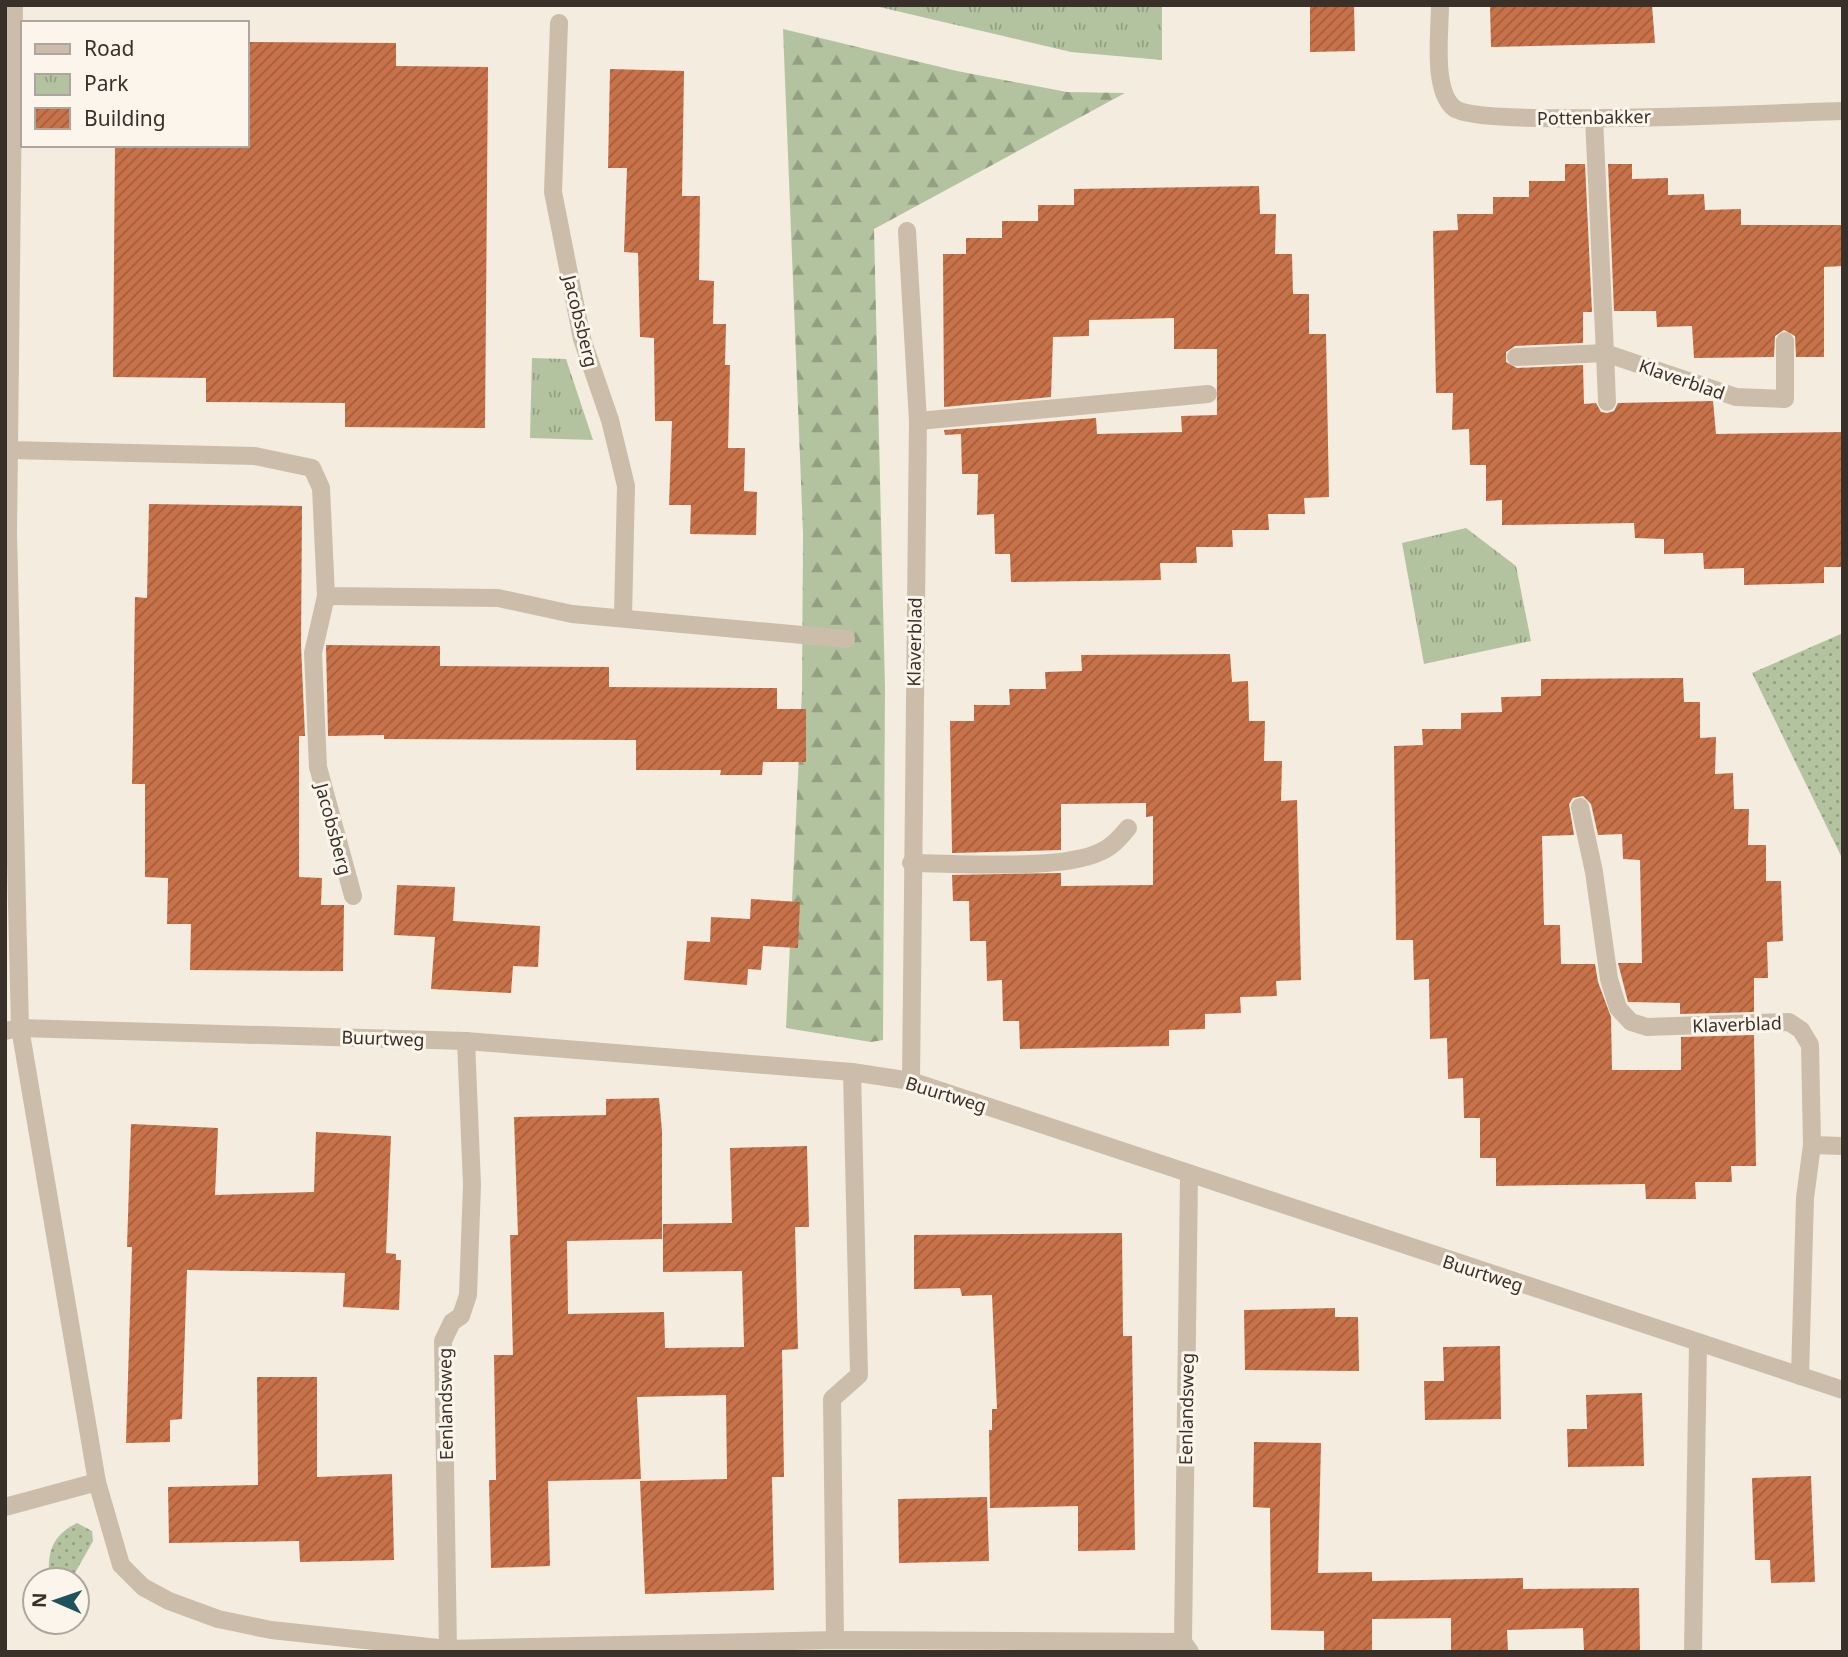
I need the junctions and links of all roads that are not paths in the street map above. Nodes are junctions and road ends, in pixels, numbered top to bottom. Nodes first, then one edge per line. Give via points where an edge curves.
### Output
1 (15, 5) edge
2 (1440, 5) edge
3 (559, 23) dead end
4 (1843, 111) edge
5 (1594, 118) junction
6 (907, 231) dead end
7 (1785, 341) dead end
8 (1605, 353) junction
9 (1516, 357) dead end
10 (1208, 394) dead end
11 (1607, 402) dead end
12 (918, 421) junction
13 (10, 450) junction
14 (6, 534) edge
15 (326, 596) junction
16 (623, 617) junction
17 (846, 639) dead end
18 (1580, 807) dead end
19 (1128, 828) dead end
20 (911, 863) junction
21 (353, 896) dead end
22 (13, 1030) edge
23 (466, 1041) junction
24 (852, 1072) junction
25 (911, 1081) junction
26 (1812, 1145) junction
27 (1843, 1146) edge
28 (1189, 1175) junction
29 (1698, 1345) junction
30 (1800, 1376) junction
31 (1843, 1390) edge
32 (97, 1482) junction
33 (5, 1507) edge
34 (835, 1640) junction
35 (1186, 1647) edge
36 (448, 1649) junction
37 (1693, 1652) edge

1 - 13 street, Eenlandsweg
2 - 5 street, Pottenbakker via 1440,78 1454,108 1483,117
3 - 16 street, Jacobsberg via 553,192 582,339 610,420 626,486
4 - 5 street, Pottenbakker
5 - 8 street
6 - 12 street, Klaverblad
7 - 8 street, Klaverblad via 1785,399 1735,397
8 - 9 street, Klaverblad
8 - 11 street
10 - 12 street
12 - 20 street, Klaverblad
13 - 14 street, Eenlandsweg
13 - 15 street, Jacobsberg via 255,456 312,468 321,488
14 - 22 street, Eenlandsweg
15 - 16 street via 498,598 572,614
15 - 21 street, Jacobsberg via 313,653 318,767
16 - 17 street
18 - 26 street, Klaverblad via 1618,1008 1631,1022 1647,1027 1789,1022 1801,1030 1810,1045
19 - 20 street via 1100,853 1073,860
20 - 25 street, Klaverblad
22 - 23 street, Buurtweg
22 - 32 street, Eenlandsweg
23 - 24 street, Buurtweg
23 - 36 street, Eenlandsweg via 472,1185 468,1295 461,1316 452,1322 443,1341
24 - 25 street, Buurtweg
24 - 34 street via 859,1375 832,1399
25 - 28 street, Buurtweg
26 - 27 street
26 - 30 street, Klaverblad via 1805,1198
28 - 29 street, Buurtweg
28 - 35 street, Eenlandsweg
29 - 30 street, Buurtweg
29 - 37 street
30 - 31 street, Buurtweg
32 - 33 street
32 - 36 street, Eenlandsweg via 121,1565 143,1587 169,1601 218,1619 271,1630
34 - 35 street, Eenlandsweg
34 - 36 street, Eenlandsweg

